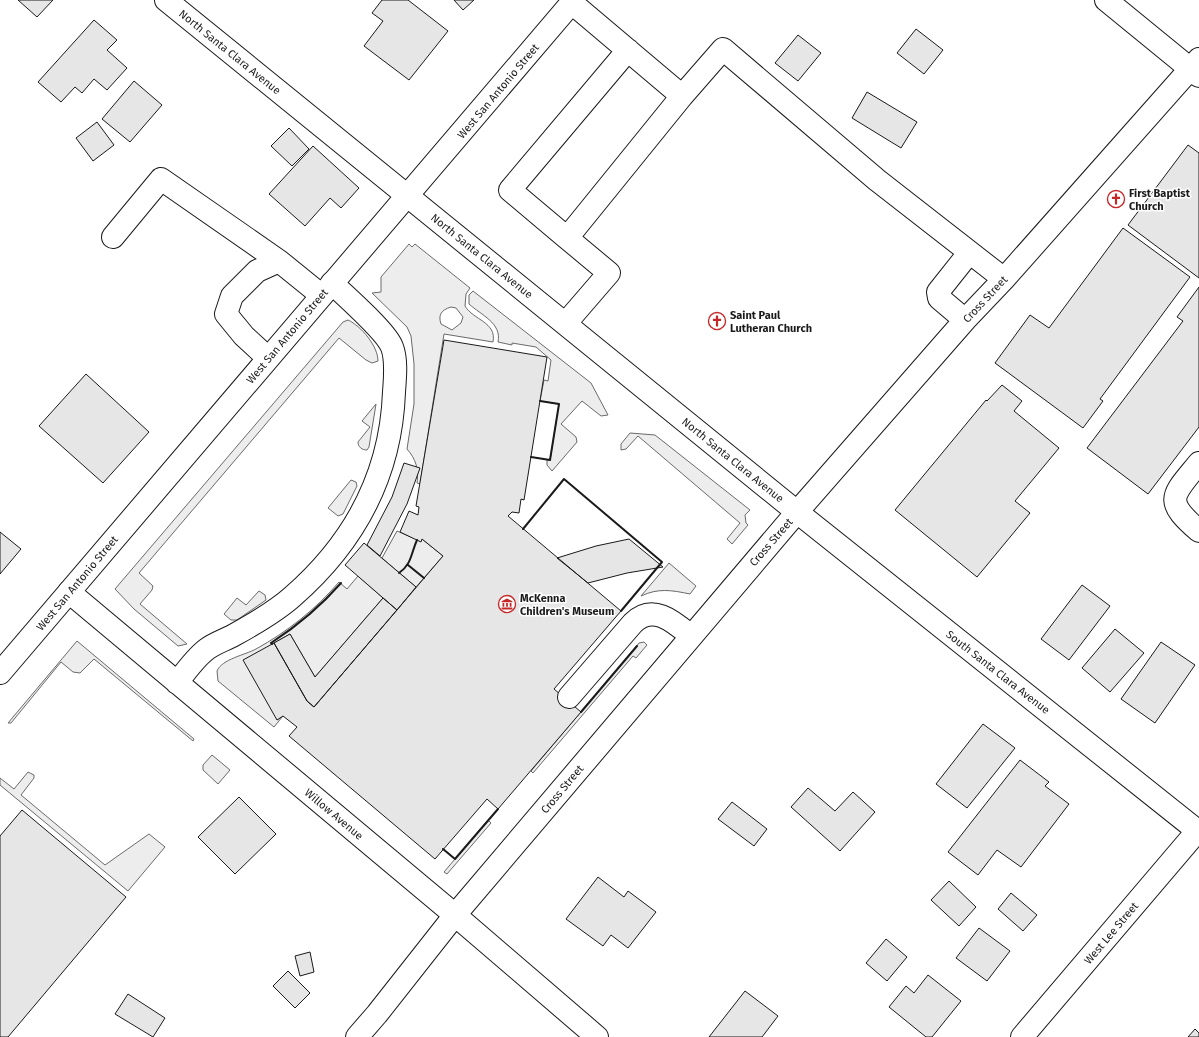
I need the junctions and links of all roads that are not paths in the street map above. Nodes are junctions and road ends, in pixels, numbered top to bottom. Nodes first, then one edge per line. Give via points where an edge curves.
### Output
1 (166, 0) edge
2 (1106, 0) edge
3 (573, 1) edge
4 (628, 50) junction
5 (1196, 68) edge
6 (682, 96) junction
7 (408, 196) junction
8 (113, 237) dead end
9 (567, 238) junction
10 (969, 253) junction
11 (279, 262) junction
12 (1004, 279) junction
13 (326, 289) junction
14 (965, 320) junction
15 (565, 324) junction
16 (268, 358) junction
17 (1199, 463) edge
18 (797, 512) junction
19 (1193, 526) edge
20 (69, 592) junction
21 (691, 636) junction
22 (0, 673) edge
23 (177, 683) junction
24 (569, 697) dead end
25 (1199, 830) edge
26 (455, 915) junction
27 (357, 1037) edge
28 (597, 1037) edge
29 (1022, 1037) edge

1 - 7 street, North Santa Clara Avenue
2 - 5 street
3 - 4 street
3 - 7 street, West San Antonio Street
4 - 6 street
4 - 9 street via 510,190
5 - 12 street, Cross Street
6 - 9 street
6 - 10 street via 723,49 877,180
7 - 13 street, West San Antonio Street
7 - 15 street, North Santa Clara Avenue
8 - 11 street via 161,179
9 - 15 street via 608,273
10 - 12 street
10 - 14 street via 938,292 939,298
11 - 13 street
11 - 16 street via 257,270 232,296 226,314 244,336
12 - 14 street, Cross Street
13 - 16 street, West San Antonio Street
13 - 23 street via 385,335 393,352 394,403 384,458 377,479 351,532 310,580 291,598 264,617 206,650
14 - 18 street, Cross Street
15 - 18 street, North Santa Clara Avenue
16 - 20 street, West San Antonio Street
17 - 19 street via 1177,489 1173,501 1177,510
18 - 21 street, Cross Street
18 - 25 street, South Santa Clara Avenue
20 - 22 street, West San Antonio Street
20 - 23 street, Willow Avenue
21 - 24 street via 669,618 656,614 643,615 633,623
21 - 26 street, Cross Street
23 - 26 street, Willow Avenue
25 - 29 street, West Lee Street
26 - 27 street, Cross Street
26 - 28 street, Willow Avenue

